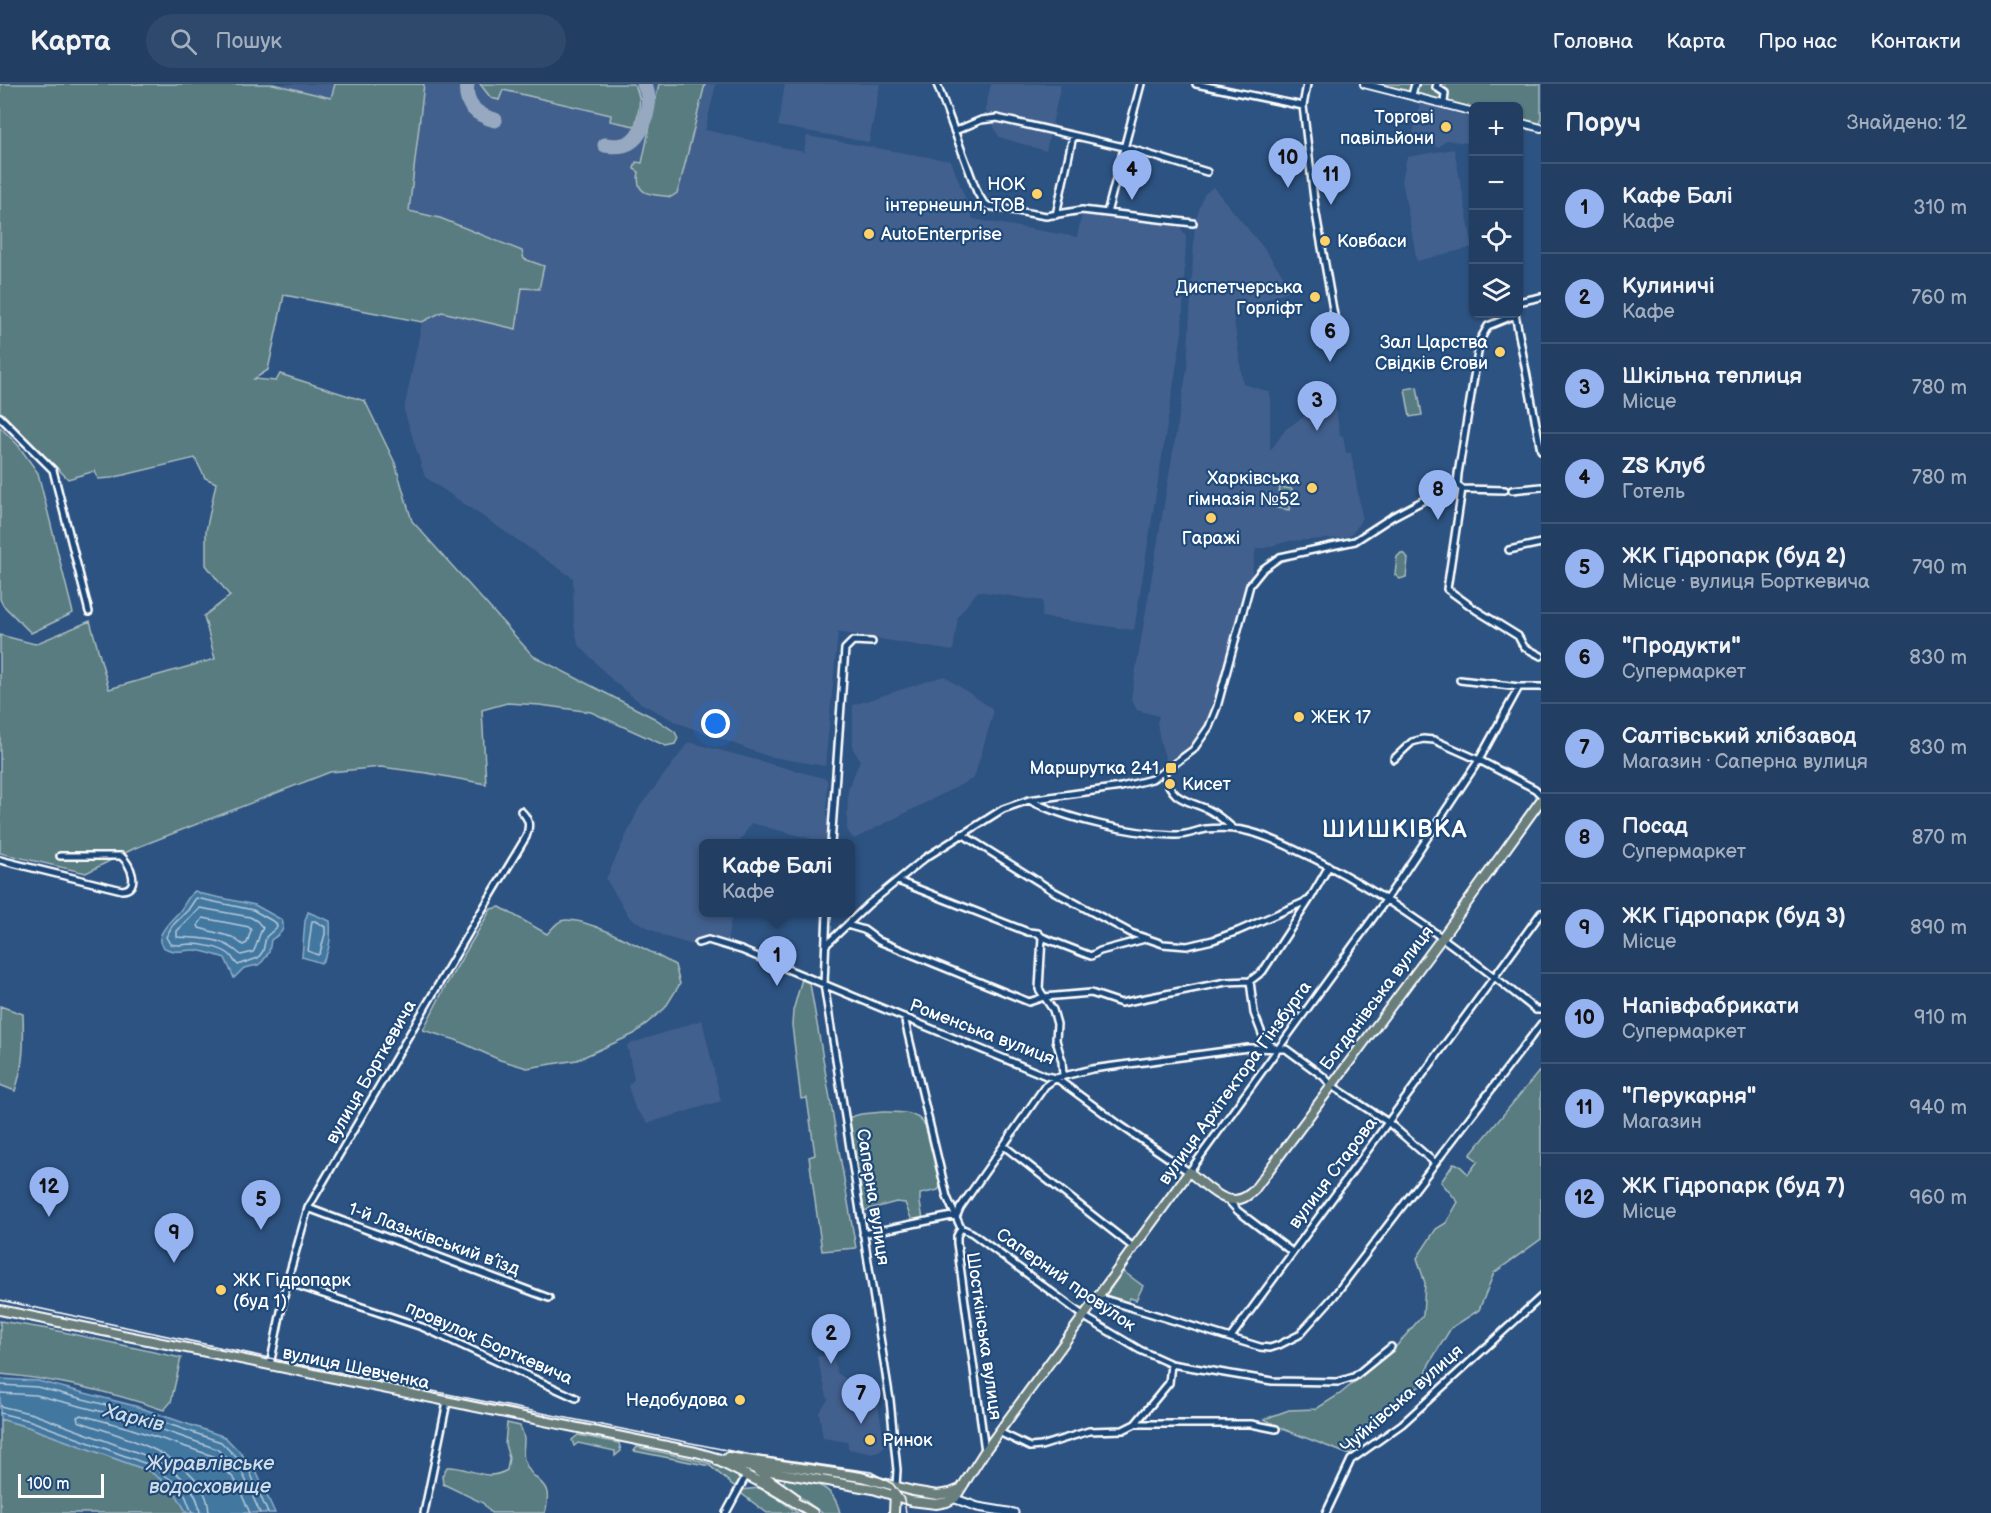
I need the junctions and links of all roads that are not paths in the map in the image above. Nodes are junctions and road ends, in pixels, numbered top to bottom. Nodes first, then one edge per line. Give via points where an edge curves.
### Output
1 (937, 84) edge
2 (1141, 84) edge
3 (1196, 84) edge
4 (1307, 84) edge
5 (1364, 84) edge
6 (1414, 84) edge
7 (1437, 84) edge
8 (1412, 95) junction
9 (1444, 103) junction
10 (1303, 106) junction
11 (1469, 110) edge
12 (1523, 123) edge
13 (1541, 128) edge
14 (955, 130) junction
15 (1073, 136) junction
16 (1124, 147) junction
17 (1207, 172) dead end
18 (1107, 213) junction
19 (1056, 214) junction
20 (1193, 223) dead end
21 (1541, 297) edge
22 (1523, 301) edge
23 (1506, 318) edge
24 (1516, 318) edge
25 (1343, 340) dead end
26 (0, 417) edge
27 (1541, 450) edge
28 (1459, 487) junction
29 (1541, 487) edge
30 (1505, 490) dead end
31 (1512, 490) dead end
32 (1541, 543) edge
33 (1509, 550) dead end
34 (89, 612) dead end
35 (872, 642) dead end
36 (1541, 656) edge
37 (1460, 680) dead end
38 (1519, 687) junction
39 (1541, 687) edge
40 (1394, 759) dead end
41 (1479, 760) junction
42 (1163, 772) junction
43 (1029, 800) junction
44 (1540, 801) edge
45 (521, 811) dead end
46 (1235, 830) junction
47 (962, 834) junction
48 (831, 839) edge
49 (60, 856) dead end
50 (0, 860) edge
51 (1329, 866) junction
52 (898, 881) junction
53 (1310, 899) junction
54 (1386, 900) junction
55 (1541, 913) edge
56 (827, 917) edge
57 (847, 924) junction
58 (1042, 937) junction
59 (1146, 939) junction
60 (1441, 939) junction
61 (698, 943) dead end
62 (826, 945) junction
63 (1494, 977) junction
64 (1250, 981) junction
65 (824, 984) junction
66 (1044, 997) junction
67 (1541, 1010) edge
68 (904, 1017) junction
69 (1541, 1024) edge
70 (1278, 1050) junction
71 (1063, 1075) junction
72 (1056, 1078) junction
73 (1331, 1085) junction
74 (1389, 1123) junction
75 (1004, 1146) junction
76 (1435, 1163) junction
77 (1189, 1172) junction
78 (1228, 1200) junction
79 (308, 1208) junction
80 (957, 1215) junction
81 (961, 1228) junction
82 (863, 1234) junction
83 (1133, 1247) junction
84 (1293, 1252) junction
85 (287, 1282) junction
86 (1097, 1297) junction
87 (1541, 1297) edge
88 (549, 1298) dead end
89 (0, 1310) edge
90 (1083, 1315) junction
91 (1230, 1337) junction
92 (1391, 1347) dead end
93 (1171, 1364) junction
94 (270, 1365) junction
95 (576, 1398) dead end
96 (447, 1402) junction
97 (1135, 1424) junction
98 (1276, 1429) dead end
99 (999, 1432) junction
100 (985, 1451) junction
101 (706, 1454) junction
102 (726, 1457) junction
103 (783, 1467) junction
104 (752, 1468) junction
105 (746, 1475) junction
106 (787, 1475) junction
107 (896, 1486) junction
108 (781, 1487) junction
109 (962, 1489) junction
110 (945, 1494) junction
111 (894, 1496) junction
112 (953, 1500) junction
113 (424, 1513) edge
114 (726, 1513) edge
115 (814, 1513) edge
116 (894, 1513) edge
117 (1014, 1513) edge
118 (1326, 1513) edge

1 - 14 street
2 - 16 street
3 - 10 street
4 - 10 street
5 - 8 street
6 - 8 street
7 - 9 street via 1445,93
8 - 9 street
9 - 11 street
10 - 25 street via 1315,208 1337,332
12 - 13 street
14 - 15 street via 997,118
14 - 19 street via 983,202 993,208
15 - 16 street
15 - 19 street
16 - 17 street
16 - 18 street
18 - 19 street via 1082,210
18 - 20 street
21 - 22 street
23 - 28 street via 1488,326 1480,340
24 - 27 street
26 - 34 street via 53,470
28 - 30 street
28 - 36 street via 1447,589
28 - 42 street via 1445,489 1355,541 1280,557 1263,568 1250,585 1209,727 1193,750
29 - 31 street
32 - 33 street
35 - 48 street via 853,641 845,649
37 - 38 street
38 - 39 street
38 - 41 street, вулиця Архітектора Гінзбурга
40 - 41 street via 1412,742 1423,739
41 - 44 street via 1534,789
41 - 54 street, вулиця Архітектора Гінзбурга
42 - 43 street via 1121,787
42 - 46 street via 1180,800 1208,810
43 - 46 street via 1100,825 1133,831 1176,836 1209,829
43 - 47 street via 1003,808
44 - 60 main road, Богданівська вулиця
45 - 79 street, вулиця Борткевича via 530,827 526,837
46 - 51 street via 1273,839
47 - 52 street
47 - 59 street via 1055,892
49 - 50 street via 122,856 134,878 133,885 122,890
51 - 53 street
51 - 54 street
52 - 57 street
52 - 58 street
53 - 59 street via 1213,940 1187,946
53 - 64 street via 1263,972
54 - 60 street
54 - 70 street, вулиця Архітектора Гінзбурга
55 - 63 street, вулиця Старова
56 - 62 street, Саперна вулиця
57 - 62 street
57 - 66 street via 879,941 1029,1002
58 - 59 street via 1091,956
58 - 66 street via 1040,988
60 - 63 street
60 - 73 main road, Богданівська вулиця
61 - 65 street, Роменська вулиця via 708,940 741,950
62 - 65 street, Саперна вулиця
63 - 67 street
63 - 74 street, вулиця Старова
64 - 66 street via 1226,982 1121,1003 1091,993
64 - 70 street via 1254,1013 1264,1039
65 - 68 street, Роменська вулиця
65 - 82 street, Саперна вулиця
66 - 71 street via 1057,1024
68 - 72 street, Роменська вулиця
68 - 80 street, Шосткінська вулиця via 944,1185
69 - 76 street
70 - 71 street, Роменська вулиця via 1248,1048
70 - 73 street via 1286,1048
70 - 77 street, вулиця Архітектора Гінзбурга
71 - 72 street, Роменська вулиця
72 - 75 street via 1045,1086
72 - 77 street
73 - 74 street
73 - 78 main road, Богданівська вулиця via 1254,1190 1241,1199
74 - 76 street
74 - 84 street, вулиця Старова
75 - 80 street
75 - 83 street
76 - 91 street via 1341,1287 1299,1335 1270,1348
77 - 78 main road
77 - 83 main road, вулиця Архітектора Гінзбурга
78 - 84 street
79 - 85 street, вулиця Борткевича
79 - 88 street, 1-й Лазьківський в’їзд
80 - 81 street, Шосткінська вулиця
80 - 82 street
81 - 90 street, Саперний провулок
81 - 100 street, Шосткінська вулиця via 957,1243
82 - 107 street, Саперна вулиця via 895,1440
83 - 86 main road, вулиця Архітектора Гінзбурга
84 - 91 street, вулиця Старова
85 - 94 street, вулиця Борткевича
85 - 95 street, провулок Борткевича via 422,1327
86 - 90 main road, вулиця Архітектора Гінзбурга
86 - 91 street
87 - 118 street, Чуйківська вулиця via 1402,1424 1351,1460
89 - 94 main road, вулиця Шевченка
90 - 93 street, Саперний провулок
90 - 99 main road, вулиця Архітектора Гінзбурга
92 - 93 street, Саперний провулок via 1354,1377 1338,1382 1272,1381
93 - 97 street via 1169,1383
94 - 96 main road, вулиця Шевченка
96 - 101 main road, вулиця Шевченка
96 - 113 street
97 - 98 street via 1251,1424
97 - 99 street via 1123,1430 1089,1431 1030,1447
99 - 100 main road, вулиця Архітектора Гінзбурга
100 - 109 main road, вулиця Архітектора Гінзбурга
101 - 102 main road, вулиця Шевченка
101 - 104 main road, вулиця Шевченка
101 - 105 main road
102 - 103 main road, вулиця Шевченка
102 - 104 main road
103 - 104 main road
103 - 107 main road, вулиця Шевченка via 861,1477
104 - 105 street
104 - 106 main road, вулиця Шевченка
104 - 108 main road
105 - 114 street
105 - 115 main road
106 - 108 main road
106 - 111 main road, вулиця Шевченка
107 - 110 main road, вулиця Шевченка
107 - 111 main road
108 - 115 main road
109 - 110 main road
109 - 112 main road, вулиця Архітектора Гінзбурга
110 - 112 main road
111 - 112 main road, вулиця Шевченка via 936,1504
111 - 116 main road
112 - 117 main road

